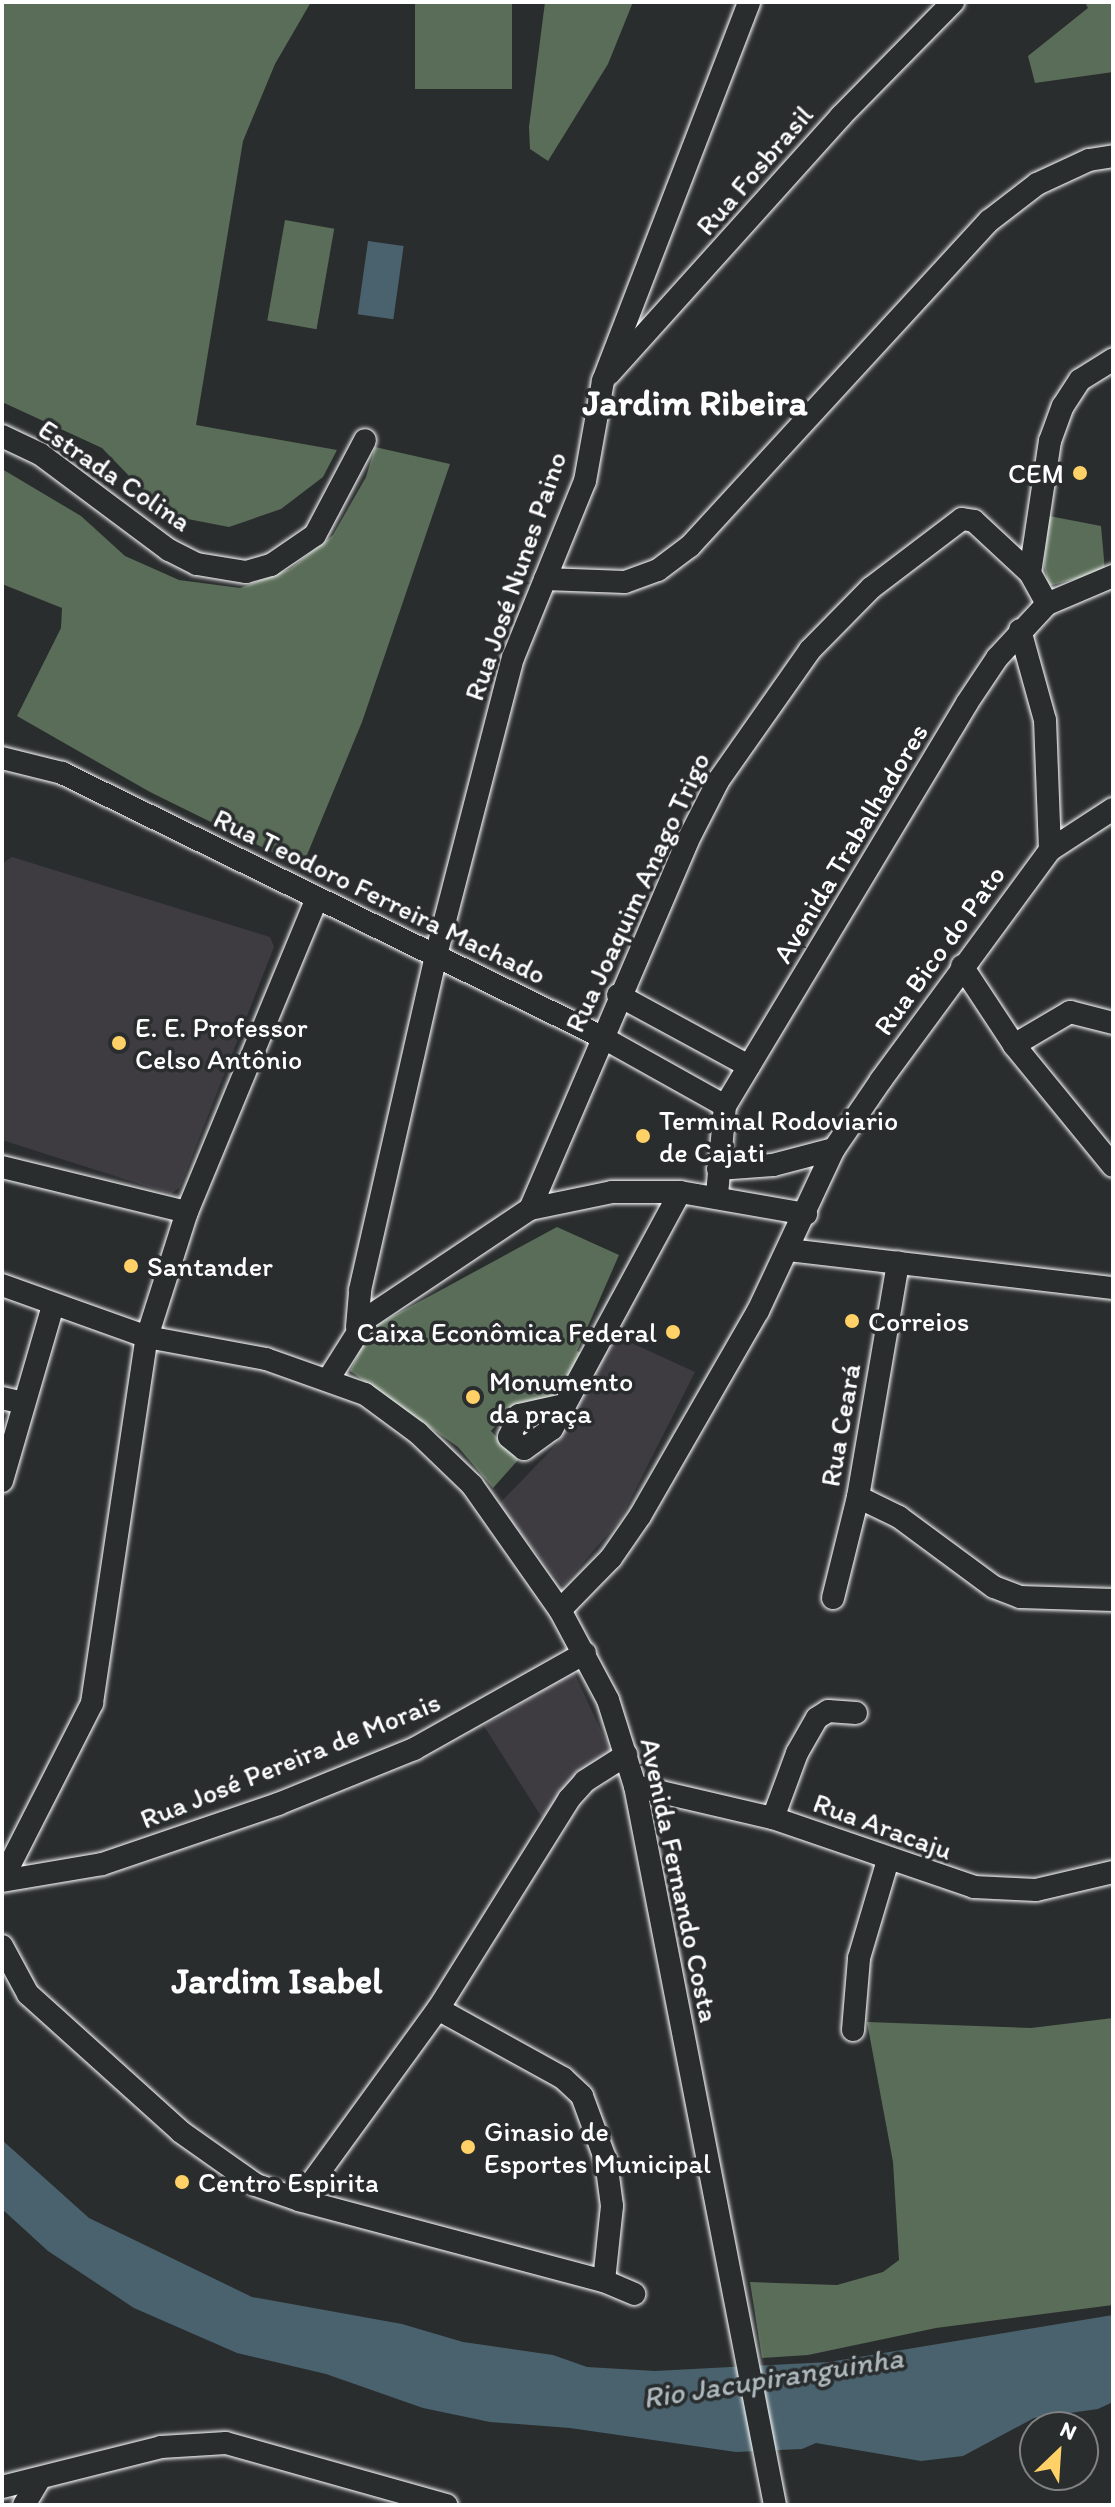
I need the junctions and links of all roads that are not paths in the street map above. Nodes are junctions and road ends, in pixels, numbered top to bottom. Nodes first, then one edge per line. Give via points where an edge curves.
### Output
1 (749, 2) edge
2 (953, 2) edge
3 (1113, 156) edge
4 (1113, 359) edge
5 (603, 381) junction
6 (2, 436) edge
7 (365, 440) dead end
8 (1030, 573) junction
9 (1113, 576) edge
10 (545, 579) junction
11 (1047, 604) junction
12 (1020, 630) junction
13 (2, 758) edge
14 (1113, 809) edge
15 (1050, 850) junction
16 (316, 900) junction
17 (436, 955) junction
18 (962, 966) junction
19 (618, 995) junction
20 (1113, 1023) edge
21 (600, 1036) junction
22 (1014, 1045) junction
23 (749, 1066) junction
24 (725, 1106) junction
25 (834, 1149) junction
26 (1113, 1166) edge
27 (2, 1167) edge
28 (718, 1169) junction
29 (680, 1192) junction
30 (717, 1195) junction
31 (530, 1209) junction
32 (187, 1212) junction
33 (806, 1214) junction
34 (789, 1250) junction
35 (898, 1262) junction
36 (2, 1285) edge
37 (1113, 1288) edge
38 (53, 1306) junction
39 (357, 1327) junction
40 (147, 1337) junction
41 (329, 1378) junction
42 (13, 1401) edge
43 (564, 1405) dead end
44 (2, 1481) edge
45 (858, 1497) junction
46 (833, 1598) dead end
47 (1113, 1600) edge
48 (560, 1610) junction
49 (585, 1653) junction
50 (856, 1713) dead end
51 (626, 1755) junction
52 (635, 1786) junction
53 (773, 1818) junction
54 (888, 1860) junction
55 (1113, 1872) edge
56 (2, 1881) edge
57 (2, 1946) edge
58 (438, 2009) junction
59 (853, 2030) dead end
60 (299, 2200) junction
61 (604, 2281) junction
62 (634, 2294) dead end
63 (2, 2487) edge
64 (33, 2494) edge
65 (446, 2505) edge
66 (775, 2505) edge

1 - 5 street, Rua José Nunes Paino
2 - 5 street, Rua Fosbrasil via 841,116
3 - 10 street via 1089,160 1037,184 989,221 690,546 658,570 625,582
4 - 8 street via 1080,380 1063,406 1050,441
5 - 10 street, Rua José Nunes Paino via 585,481
6 - 7 street, Estrada Colina via 40,454 169,550 197,564 246,572 271,565 315,535
8 - 11 street, Rua Joaquim Anago Trigo
8 - 19 street, Rua Joaquim Anago Trigo via 974,521 962,519 839,617 774,697 718,781
9 - 11 street, Avenida Trabalhadores
10 - 17 street, Rua José Nunes Paino via 513,658
11 - 12 street, Avenida Trabalhadores
12 - 15 street via 1045,720
12 - 23 street, Avenida Trabalhadores via 967,703
13 - 16 street, Rua Teodoro Ferreira Machado via 62,773
14 - 15 street, Rua Bico do Pato
15 - 18 street, Rua Bico do Pato
16 - 17 street, Rua Teodoro Ferreira Machado
16 - 32 street
17 - 21 street, Rua Teodoro Ferreira Machado
17 - 39 street, Rua José Nunes Paino via 360,1290
18 - 22 street
18 - 25 street, Rua Bico do Pato
19 - 21 street, Rua Joaquim Anago Trigo
19 - 23 street
20 - 22 street via 1070,1012
21 - 24 street, Rua Teodoro Ferreira Machado
21 - 31 street, Rua Joaquim Anago Trigo
22 - 26 street
23 - 24 street, Avenida Trabalhadores
24 - 28 street, Avenida Trabalhadores
25 - 28 street via 773,1165
25 - 33 street, Rua Bico do Pato
27 - 32 street
28 - 30 street, Avenida Trabalhadores
29 - 30 street
29 - 31 street via 612,1192
29 - 43 street
30 - 33 street
31 - 39 street
32 - 40 street
33 - 34 street, Rua Bico do Pato
34 - 35 street
34 - 48 street, Rua Bico do Pato via 640,1516 611,1558
35 - 37 street
35 - 45 street, Rua Ceará
36 - 38 street, Avenida Fernando Costa
38 - 40 street, Avenida Fernando Costa
38 - 42 street
39 - 41 street
40 - 41 street, Avenida Fernando Costa via 266,1359
40 - 56 street via 92,1703
41 - 48 street, Avenida Fernando Costa via 365,1394 447,1458
42 - 44 street
45 - 46 street, Rua Ceará
45 - 47 street via 899,1517 994,1587 1020,1597
48 - 49 street, Avenida Fernando Costa
49 - 51 street, Avenida Fernando Costa
49 - 56 street, Rua José Pereira de Morais via 414,1749 278,1804 102,1864
50 - 53 street via 828,1711 817,1718 797,1753
51 - 52 street, Avenida Fernando Costa
51 - 58 street via 585,1781 569,1799
52 - 53 street, Rua Aracaju
52 - 66 street, Avenida Fernando Costa
53 - 54 street, Rua Aracaju
54 - 55 street, Rua Aracaju via 992,1890 1036,1890
54 - 59 street via 859,1958
57 - 60 street via 11,1969 39,2005 181,2132 256,2185
58 - 60 street
58 - 61 street via 563,2078 582,2096 606,2161 612,2206
60 - 61 street
61 - 62 street
63 - 64 street
64 - 65 street via 161,2447 226,2443

